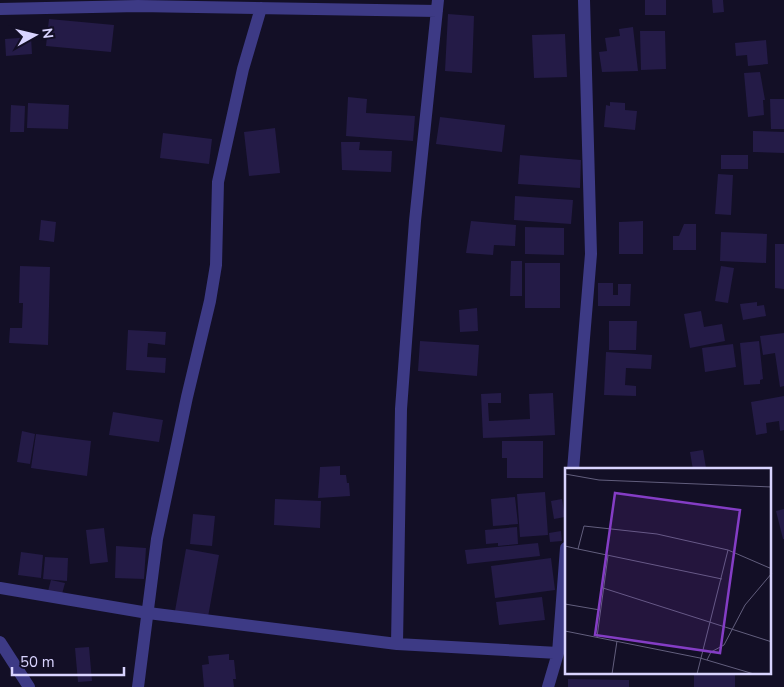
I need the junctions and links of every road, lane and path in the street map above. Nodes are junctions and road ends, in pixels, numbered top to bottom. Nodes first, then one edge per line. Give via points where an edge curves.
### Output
1 (584, 0) edge
2 (138, 3) edge
3 (437, 5) edge
4 (261, 8) junction
5 (0, 9) edge
6 (573, 468) edge
7 (565, 561) edge
8 (0, 588) edge
9 (148, 613) junction
10 (0, 642) edge
11 (398, 644) junction
12 (558, 653) junction
13 (29, 687) edge
14 (138, 687) edge
15 (548, 687) edge

1 - 6 street via 591,254
2 - 4 street
2 - 5 street
3 - 4 street
3 - 11 street via 415,221 401,410
4 - 9 street via 243,69 218,182 216,265 157,539
7 - 12 street
8 - 9 street
9 - 11 street
9 - 14 street
10 - 13 street
11 - 12 street
12 - 15 street

